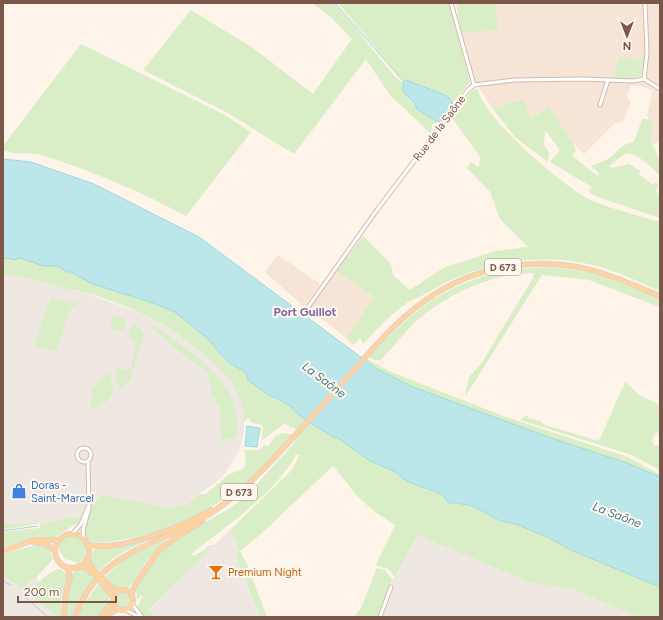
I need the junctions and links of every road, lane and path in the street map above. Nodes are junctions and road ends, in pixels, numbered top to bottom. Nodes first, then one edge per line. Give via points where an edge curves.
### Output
1 (451, 3) edge
2 (645, 3) edge
3 (644, 79) junction
4 (608, 80) junction
5 (474, 85) junction
6 (660, 89) edge
7 (600, 105) dead end
8 (660, 296) edge
9 (306, 310) dead end
10 (88, 461) junction
11 (232, 498) junction
12 (89, 504) junction
13 (218, 509) junction
14 (72, 534) junction
15 (59, 540) junction
16 (85, 541) junction
17 (25, 543) junction
18 (3, 551) edge
19 (55, 551) junction
20 (87, 558) junction
21 (79, 566) junction
22 (67, 567) junction
23 (391, 587) dead end
24 (120, 591) junction
25 (131, 595) junction
26 (113, 600) junction
27 (132, 604) junction
28 (118, 609) junction
29 (126, 610) junction
30 (64, 617) edge
31 (75, 617) edge
32 (101, 617) edge
33 (140, 617) edge
34 (380, 617) edge

1 - 5 street
2 - 3 street via 647,67
3 - 4 street, Rue de la Saône
3 - 6 street
4 - 5 street, Rue de la Saône via 515,80
4 - 7 street
5 - 9 street, Rue de la Saône via 377,210
8 - 11 main road, D 673 via 609,274 546,264 502,267 437,292 403,317 261,471
10 - 10 street via 90,452 81,449 78,459
10 - 12 street
11 - 13 main road, D 673
11 - 16 main road via 189,522 160,534 104,546 95,546
12 - 14 street via 81,524
12 - 16 street via 83,530
13 - 25 main road via 160,549 136,582
13 - 31 main road, D 673 via 115,562 90,588
14 - 15 main road
14 - 16 main road
15 - 17 main road via 34,540
15 - 19 main road
16 - 20 main road
17 - 18 main road
17 - 19 main road via 43,543
19 - 22 main road via 59,562
20 - 21 main road
20 - 21 main road via 96,574
21 - 22 main road
22 - 30 main road via 70,577
23 - 34 street
24 - 25 main road
24 - 26 main road
24 - 26 main road via 101,579
25 - 27 main road
26 - 28 main road
26 - 32 main road
27 - 29 main road
27 - 33 street
28 - 29 main road
28 - 32 main road
29 - 33 street

